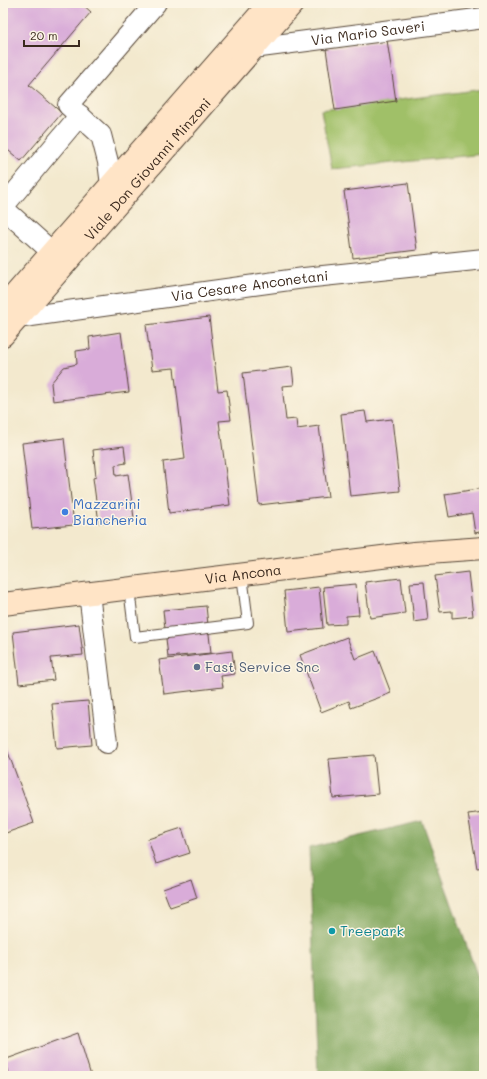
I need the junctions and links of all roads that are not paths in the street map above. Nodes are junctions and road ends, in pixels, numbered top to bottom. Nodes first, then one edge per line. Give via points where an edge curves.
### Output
1 (156, 3) edge
2 (292, 3) edge
3 (260, 8) edge
4 (484, 18) edge
5 (253, 48) junction
6 (80, 115) junction
7 (111, 185) junction
8 (3, 208) edge
9 (52, 252) junction
10 (484, 259) edge
11 (10, 313) edge
12 (3, 335) edge
13 (484, 548) edge
14 (242, 575) junction
15 (129, 589) junction
16 (89, 593) junction
17 (3, 604) edge
18 (107, 743) dead end

1 - 6 street via 68,105
2 - 5 main road, Viale Don Giovanni Minzoni
3 - 7 main road, Viale Don Giovanni Minzoni
4 - 5 street, Via Mario Saveri
5 - 11 main road, Viale Don Giovanni Minzoni
6 - 7 street via 101,135
6 - 8 street
7 - 9 main road, Viale Don Giovanni Minzoni
8 - 9 street
9 - 11 main road, Viale Don Giovanni Minzoni
10 - 11 street, Via Cesare Anconetani
11 - 12 main road, Viale Don Giovanni Minzoni
13 - 14 main road, Via Ancona
14 - 15 main road, Via Ancona
14 - 15 lane via 248,623 208,628 135,637
15 - 16 main road, Via Ancona
16 - 17 main road, Via Ancona
16 - 18 street

